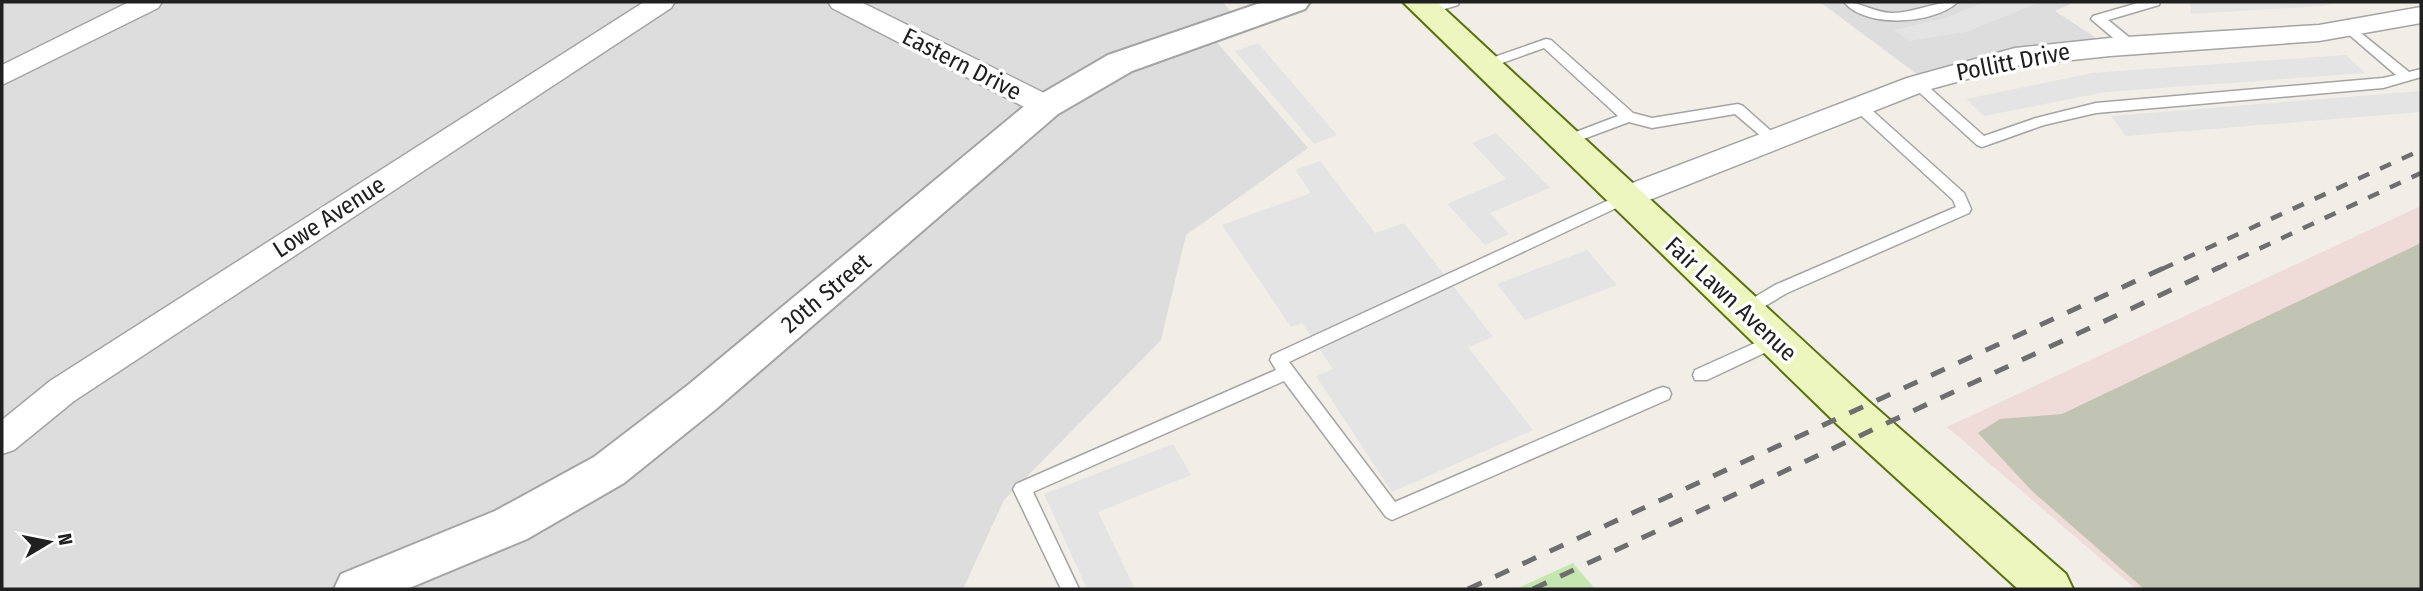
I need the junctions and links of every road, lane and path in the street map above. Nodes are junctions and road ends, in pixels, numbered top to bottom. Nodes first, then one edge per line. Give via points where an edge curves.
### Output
1 (149, 2) edge
2 (662, 2) edge
3 (841, 2) edge
4 (1290, 2) edge
5 (1850, 2) edge
6 (1952, 2) edge
7 (2154, 2) edge
8 (1433, 5) edge
9 (2421, 15) edge
10 (2351, 29) junction
11 (2130, 45) junction
12 (1485, 65) junction
13 (2, 76) edge
14 (2415, 76) edge
15 (1917, 84) junction
16 (1046, 106) junction
17 (1859, 106) junction
18 (1628, 117) junction
19 (1773, 139) junction
20 (1565, 141) junction
21 (1624, 198) junction
22 (1744, 311) junction
23 (1776, 340) junction
24 (1288, 372) junction
25 (1701, 375) dead end
26 (1663, 394) dead end
27 (2, 440) edge
28 (357, 589) edge
29 (1070, 589) edge
30 (2050, 589) edge

1 - 13 street
2 - 27 street, Lowe Avenue via 62,391
3 - 16 street, Eastern Drive
4 - 16 street, 20th Street via 1120,64
5 - 6 lane via 1868,13 1895,19
7 - 11 lane via 2098,19
8 - 12 main road, Fair Lawn Avenue
9 - 10 street, Pollitt Drive
10 - 11 street, Pollitt Drive
10 - 14 lane
11 - 15 street, Pollitt Drive via 2015,57
12 - 18 lane via 1546,43
12 - 20 main road, Fair Lawn Avenue
14 - 15 lane via 2383,83 2096,108 1982,142
15 - 17 street, Pollitt Drive
16 - 28 street, 20th Street via 609,470 511,525
17 - 19 street, Pollitt Drive
17 - 22 lane via 1959,197 1964,209 1781,289
18 - 19 lane via 1652,123 1738,109
18 - 20 lane
19 - 21 street, Pollitt Drive
20 - 21 main road, Fair Lawn Avenue
21 - 22 main road, Fair Lawn Avenue
21 - 24 lane via 1278,360
22 - 23 main road, Fair Lawn Avenue
23 - 25 lane
23 - 30 main road, Fair Lawn Avenue
24 - 26 lane via 1392,512
24 - 29 lane via 1022,489

